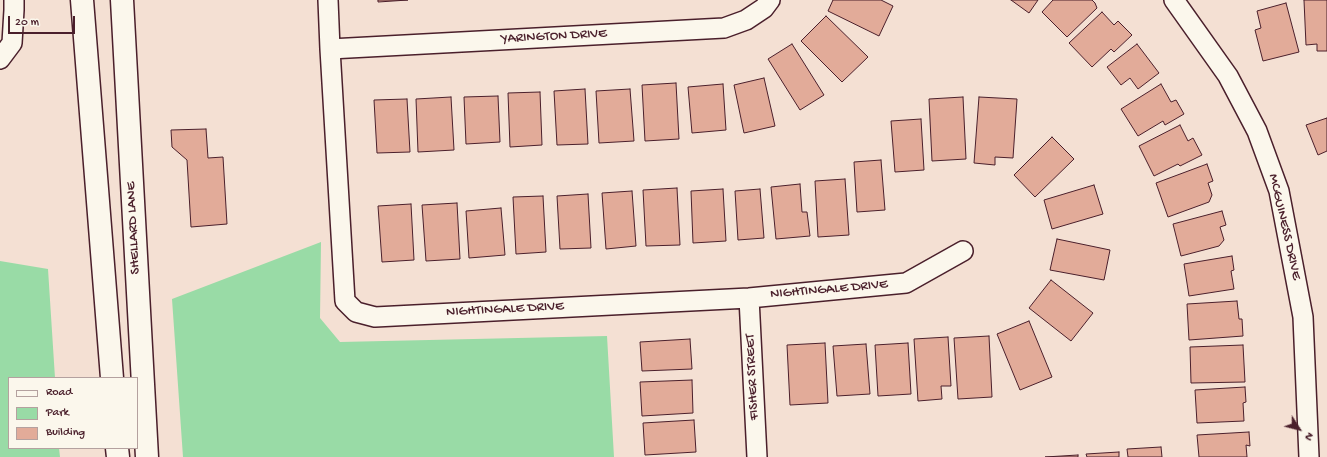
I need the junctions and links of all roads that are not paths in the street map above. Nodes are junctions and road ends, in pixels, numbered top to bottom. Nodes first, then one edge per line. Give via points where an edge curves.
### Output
1 (14, 0) edge
2 (82, 0) edge
3 (122, 0) edge
4 (328, 0) edge
5 (770, 0) edge
6 (1174, 0) edge
7 (330, 49) junction
8 (0, 59) edge
9 (963, 251) dead end
10 (749, 298) junction
11 (112, 377) edge
12 (147, 457) edge
13 (757, 457) edge
14 (1309, 457) edge

1 - 8 street via 12,43
2 - 11 main road
3 - 12 main road, SHELLARD LANE
4 - 7 street, NIGHTINGALE DRIVE
5 - 7 street, YARINGTON DRIVE via 764,8 746,20 724,28
6 - 14 street, MCGUINESS DRIVE via 1228,76 1257,131 1279,191 1303,317
7 - 10 street, NIGHTINGALE DRIVE via 345,301 356,312 375,317
9 - 10 street, NIGHTINGALE DRIVE via 906,283
10 - 13 street, FISHER STREET

